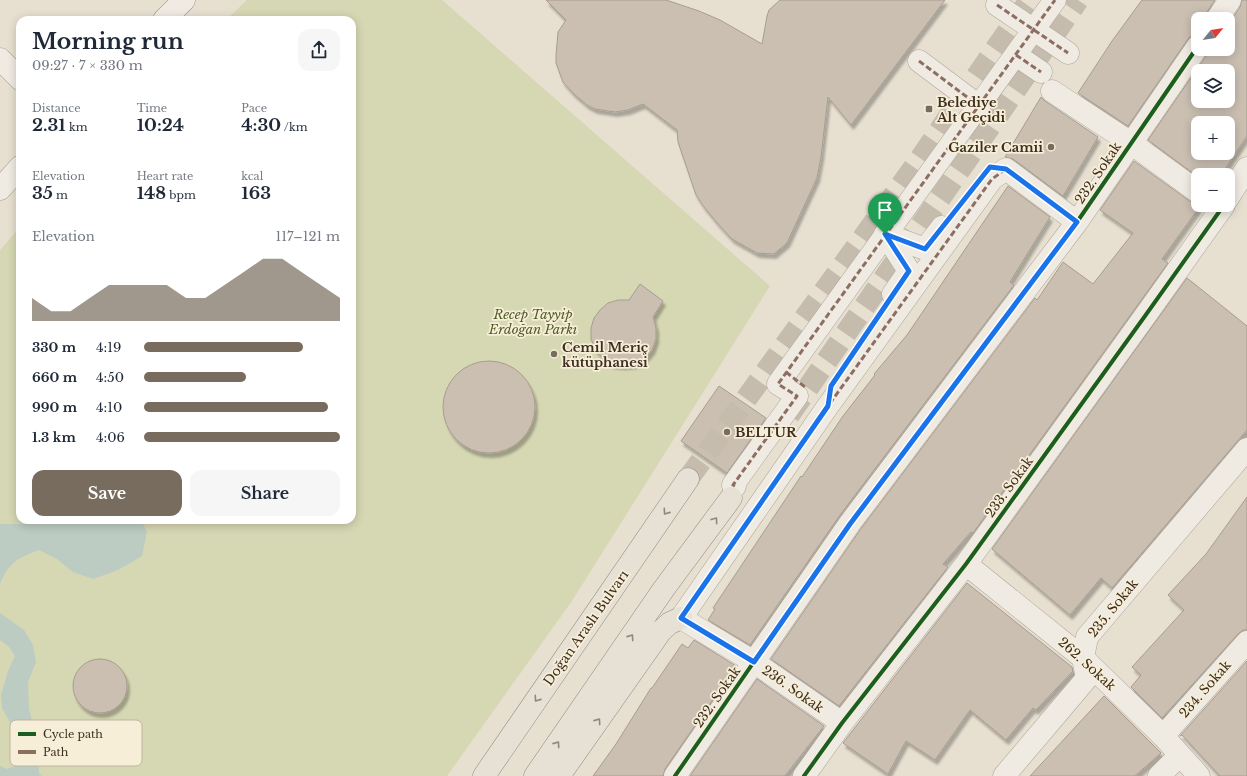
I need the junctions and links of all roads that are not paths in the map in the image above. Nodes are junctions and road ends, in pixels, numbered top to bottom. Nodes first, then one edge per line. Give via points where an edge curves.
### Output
1 (1055, 0) edge
2 (1230, 0) edge
3 (181, 1) edge
4 (997, 5) dead end
5 (1221, 12) edge
6 (168, 16) edge
7 (1034, 30) junction
8 (1068, 53) dead end
9 (1016, 55) junction
10 (1191, 56) edge
11 (0, 59) edge
12 (919, 61) dead end
13 (1041, 72) dead end
14 (16, 74) edge
15 (1052, 91) dead end
16 (979, 106) junction
17 (1131, 143) junction
18 (1247, 168) edge
19 (1006, 169) junction
20 (16, 171) edge
21 (1235, 185) edge
22 (1191, 187) edge
23 (0, 189) edge
24 (1216, 212) edge
25 (1077, 222) junction
26 (885, 234) junction
27 (786, 372) junction
28 (805, 386) dead end
29 (828, 406) junction
30 (1247, 449) edge
31 (688, 479) tunnel mouth
32 (733, 492) joint
33 (966, 564) junction
34 (681, 618) junction
35 (1247, 642) edge
36 (1084, 658) junction
37 (754, 662) junction
38 (842, 724) junction
39 (1164, 736) junction
40 (1180, 755) junction
41 (484, 776) edge
42 (535, 776) edge
43 (559, 776) edge
44 (675, 776) edge
45 (804, 776) edge
46 (1004, 776) edge
47 (1159, 776) edge
48 (1199, 776) edge

1 - 7 street
2 - 5 street
3 - 6 street
4 - 7 street
7 - 8 street
7 - 9 street
9 - 13 street
9 - 16 street
10 - 17 street, 232. Sokak
11 - 14 street
12 - 16 street
15 - 17 street
16 - 26 street
17 - 22 street
17 - 25 street, 232. Sokak
18 - 21 street, 233. Sokak
19 - 25 street
19 - 26 street via 990,167 925,249
19 - 29 street via 992,179
20 - 23 street
24 - 33 street, 233. Sokak
25 - 37 street, 232. Sokak via 850,524
26 - 27 street
26 - 29 street via 909,271 831,386
27 - 28 street
27 - 32 street via 778,384 797,396 732,485
29 - 34 street
30 - 36 street, 235. Sokak via 1087,637
31 -> 41 main road, Doğan Araslı Bulvarı
42 -> 32 main road
33 - 36 street, 262. Sokak
33 - 38 street, 233. Sokak
34 - 37 street, 236. Sokak
43 -> 34 main road via 661,630
35 - 39 street, 234. Sokak
36 - 39 street, 262. Sokak
36 - 46 street, 235. Sokak via 1087,678
37 - 38 street, 236. Sokak
37 - 44 street, 232. Sokak
38 - 45 street, 233. Sokak
39 - 40 street, 262. Sokak
40 - 47 street
40 - 48 street, 262. Sokak

